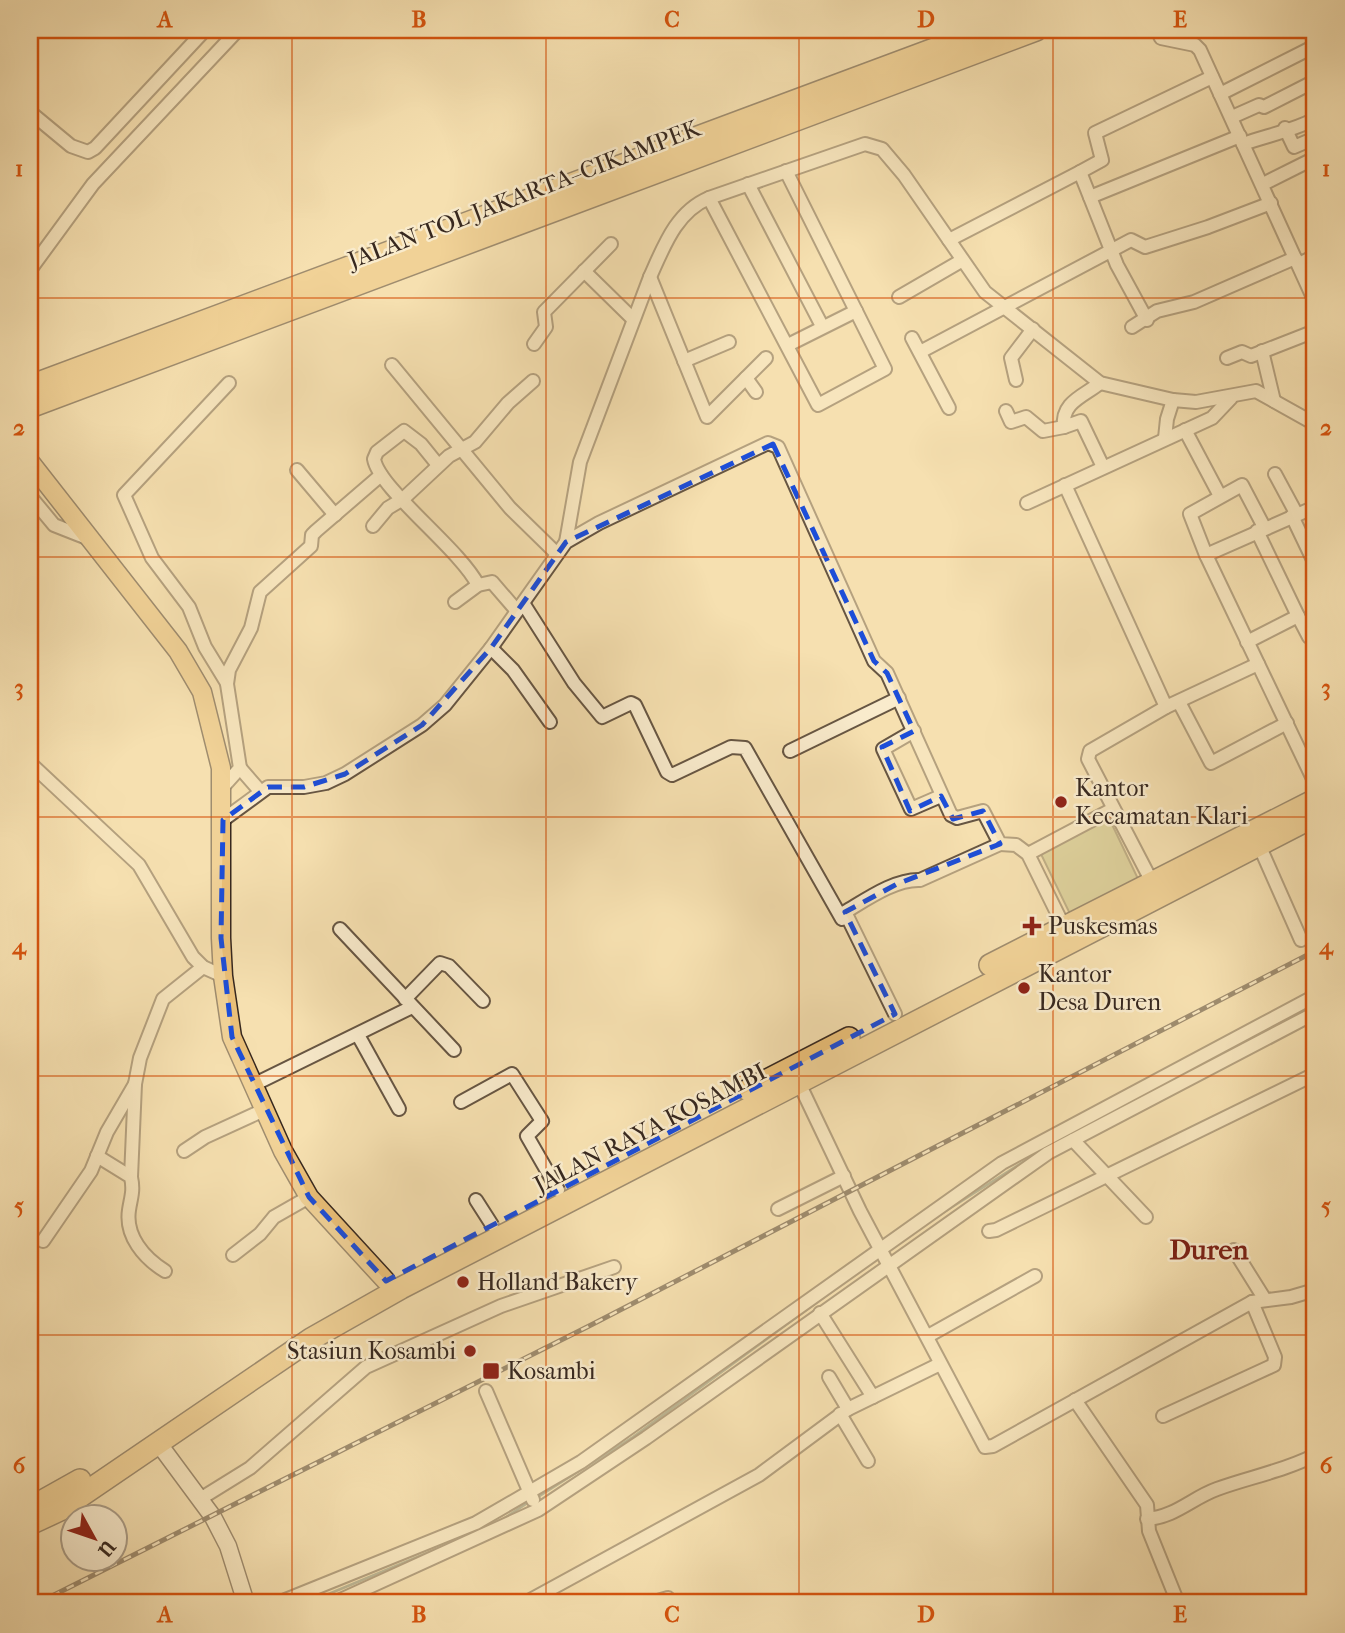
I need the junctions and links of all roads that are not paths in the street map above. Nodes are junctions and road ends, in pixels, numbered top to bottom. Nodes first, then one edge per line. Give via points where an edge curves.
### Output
1 (205, 30) edge
2 (238, 30) edge
3 (985, 30) edge
4 (1036, 30) edge
5 (1158, 32) edge
6 (1315, 46) edge
7 (1212, 77) junction
8 (1315, 80) edge
9 (1220, 94) junction
10 (30, 112) edge
11 (1232, 117) junction
12 (1315, 119) edge
13 (1285, 128) junction
14 (1315, 138) edge
15 (1242, 140) junction
16 (1309, 161) dead end
17 (786, 171) junction
18 (1080, 172) junction
19 (748, 184) junction
20 (1263, 184) junction
21 (1090, 197) junction
22 (709, 198) junction
23 (1270, 202) junction
24 (949, 240) junction
25 (611, 244) dead end
26 (1111, 249) junction
27 (1315, 256) edge
28 (961, 261) junction
29 (1297, 261) junction
30 (30, 270) edge
31 (584, 271) junction
32 (650, 277) junction
33 (899, 297) dead end
34 (1315, 302) edge
35 (1005, 308) junction
36 (856, 311) junction
37 (633, 319) junction
38 (1147, 320) junction
39 (822, 326) junction
40 (1132, 327) dead end
41 (1033, 330) junction
42 (1315, 331) edge
43 (912, 338) dead end
44 (729, 342) dead end
45 (534, 344) dead end
46 (788, 345) junction
47 (1262, 351) junction
48 (920, 352) junction
49 (766, 358) dead end
50 (1227, 358) dead end
51 (684, 361) junction
52 (392, 365) dead end
53 (746, 378) junction
54 (1016, 380) dead end
55 (533, 381) dead end
56 (229, 383) dead end
57 (1100, 383) junction
58 (30, 386) edge
59 (756, 392) dead end
60 (1231, 398) junction
61 (1173, 400) junction
62 (1274, 401) junction
63 (30, 407) edge
64 (948, 408) dead end
65 (1006, 411) dead end
66 (1315, 424) edge
67 (1064, 427) junction
68 (1182, 431) junction
69 (1166, 438) junction
70 (460, 448) junction
71 (30, 462) edge
72 (438, 466) junction
73 (1104, 467) junction
74 (297, 470) dead end
75 (1275, 474) dead end
76 (381, 475) junction
77 (1065, 485) junction
78 (30, 496) edge
79 (1220, 496) junction
80 (403, 499) junction
81 (1027, 503) dead end
82 (1315, 507) edge
83 (335, 514) junction
84 (1294, 514) junction
85 (373, 526) dead end
86 (1261, 529) junction
87 (95, 541) junction
88 (566, 542) junction
89 (556, 553) junction
90 (1206, 555) junction
91 (1315, 564) edge
92 (478, 585) junction
93 (455, 602) dead end
94 (520, 607) junction
95 (1298, 616) junction
96 (1315, 635) edge
97 (1247, 642) junction
98 (491, 649) junction
99 (1258, 664) junction
100 (227, 684) junction
101 (899, 698) junction
102 (1172, 705) junction
103 (550, 722) dead end
104 (1287, 723) junction
105 (914, 731) junction
106 (790, 751) dead end
107 (30, 763) edge
108 (240, 768) junction
109 (1315, 783) edge
110 (222, 788) junction
111 (260, 791) junction
112 (941, 796) junction
113 (1315, 800) edge
114 (1113, 809) junction
115 (1315, 816) edge
116 (223, 820) junction
117 (1000, 844) junction
118 (1259, 845) junction
119 (1028, 854) junction
120 (1152, 882) junction
121 (842, 919) dead end
122 (341, 929) dead end
123 (1067, 933) junction
124 (1301, 940) dead end
125 (202, 967) junction
126 (223, 976) junction
127 (1315, 996) edge
128 (483, 1001) dead end
129 (408, 1003) junction
130 (1315, 1013) edge
131 (895, 1014) junction
132 (1283, 1022) junction
133 (358, 1035) junction
134 (454, 1051) dead end
135 (1315, 1074) edge
136 (798, 1081) junction
137 (135, 1084) junction
138 (253, 1085) junction
139 (461, 1102) dead end
140 (399, 1109) dead end
141 (264, 1110) junction
142 (1064, 1138) junction
143 (184, 1152) dead end
144 (97, 1156) junction
145 (844, 1176) junction
146 (131, 1177) junction
147 (1111, 1177) junction
148 (558, 1190) junction
149 (975, 1194) junction
150 (309, 1197) junction
151 (476, 1200) dead end
152 (778, 1209) dead end
153 (1146, 1217) dead end
154 (492, 1225) junction
155 (989, 1231) dead end
156 (43, 1241) dead end
157 (1234, 1250) dead end
158 (233, 1255) dead end
159 (885, 1255) junction
160 (614, 1267) dead end
161 (165, 1271) dead end
162 (1035, 1276) dead end
163 (386, 1280) junction
164 (1315, 1290) edge
165 (1258, 1300) junction
166 (820, 1313) junction
167 (928, 1336) junction
168 (940, 1364) junction
169 (829, 1377) dead end
170 (486, 1391) dead end
171 (873, 1397) junction
172 (1075, 1400) junction
173 (844, 1412) junction
174 (1163, 1416) dead end
175 (159, 1444) junction
176 (1315, 1455) edge
177 (867, 1461) dead end
178 (200, 1499) junction
179 (534, 1502) junction
180 (30, 1508) edge
181 (1147, 1519) junction
182 (30, 1524) edge
183 (310, 1598) edge
184 (246, 1603) edge
185 (278, 1603) edge
186 (334, 1603) edge
187 (525, 1603) edge
188 (651, 1603) edge
189 (673, 1603) edge
190 (1178, 1603) edge

1 - 10 street via 88,152 71,146
2 - 30 street via 93,184
3 - 58 highway, JALAN TOL JAKARTA–CIKAMPEK
4 - 63 highway, JALAN TOL JAKARTA–CIKAMPEK
5 - 7 street via 1164,39 1198,46
6 - 9 street
7 - 9 street
7 - 18 street via 1095,133 1102,160
8 - 11 street via 1264,107
9 - 11 street
11 - 15 street
12 - 13 street
13 - 14 street via 1294,148
13 - 15 street
15 - 20 street
15 - 21 street
16 - 20 street
17 - 19 street
17 - 24 street via 865,144 876,146 904,175
17 - 36 street
18 - 21 street
18 - 24 street
19 - 22 street
19 - 39 street
20 - 23 street
21 - 26 street
22 - 32 street via 693,207 672,231
22 - 46 street
23 - 26 street via 1145,247 1131,240
23 - 29 street
24 - 28 street
25 - 31 street
26 - 35 street
26 - 38 street
27 - 29 street
28 - 33 street
28 - 35 street via 985,292
29 - 34 street
29 - 38 street via 1194,302 1157,311
31 - 37 street
31 - 45 street via 544,312 546,327
32 - 37 street
32 - 51 street
35 - 41 street
35 - 48 street
36 - 39 street
36 - 46 street via 884,371 818,405
37 - 88 street via 580,462
38 - 40 street
39 - 46 street
41 - 54 street via 1011,358
41 - 57 street
42 - 47 street
43 - 48 street
44 - 51 street
47 - 50 street
47 - 62 street
48 - 64 street
49 - 53 street
51 - 53 street via 707,417
52 - 70 street
53 - 59 street
55 - 70 street via 475,442
56 - 100 street via 124,495 152,558 189,607
57 - 61 street
57 - 67 street via 1070,404
60 - 61 street
60 - 62 street via 1256,391
60 - 68 street via 1217,415
61 - 68 street
61 - 69 street
62 - 66 street
65 - 67 street via 1012,422 1026,416 1043,431
67 - 73 street via 1081,421
68 - 69 street
68 - 79 street
69 - 73 street
70 - 72 street
70 - 89 street via 510,508
71 - 87 main road
72 - 76 street via 421,444 402,431 376,454 374,462
72 - 80 street
73 - 77 street
74 - 83 street
75 - 84 street
76 - 80 street
76 - 83 street
77 - 81 street
77 - 102 street
78 - 87 street via 54,525
79 - 86 street via 1243,485
79 - 90 street via 1190,514
80 - 85 street
80 - 92 street via 442,538
82 - 84 street
83 - 100 street via 312,535 311,546 260,592 251,628 229,670
84 - 86 street
84 - 91 street
86 - 90 street
86 - 95 street
87 - 110 main road via 199,685 219,751
88 - 89 street
88 - 101 street via 773,444 874,661 884,667
89 - 94 street
90 - 97 street
92 - 93 street
92 - 94 street via 492,582
94 - 98 street
94 - 121 street via 602,717 635,705 667,772 672,775 731,747 745,748
95 - 96 street via 1306,634
95 - 97 street
97 - 99 street
98 - 103 street via 513,670
98 - 111 street via 434,716 345,774 326,783
99 - 102 street
99 - 104 street
100 - 108 street
101 - 105 street
101 - 106 street
102 - 104 street via 1211,763
102 - 114 street via 1090,751 1088,759
104 - 109 street
105 - 112 street
105 - 112 street via 883,749 911,809
107 - 125 street via 139,865
108 - 110 street
108 - 111 street
110 - 116 main road
111 - 116 street
112 - 117 street via 956,818 979,810 986,813
113 - 120 highway, JALAN RAYA KOSAMBI
114 - 119 street
114 - 120 street
115 - 118 highway, JALAN RAYA KOSAMBI
116 - 126 main road
117 - 119 street via 1016,845
117 - 131 street via 920,880 897,884 845,912
118 - 123 highway, JALAN RAYA KOSAMBI
118 - 124 street
119 - 123 street
120 - 123 highway, JALAN RAYA KOSAMBI
122 - 129 street
123 - 131 highway, JALAN RAYA KOSAMBI
123 - 136 highway, JALAN RAYA KOSAMBI
125 - 126 street
125 - 137 street via 163,999
126 - 138 main road via 232,1037
127 - 132 street
128 - 129 street via 440,962
129 - 133 street
129 - 134 street
130 - 132 street
131 - 148 highway, JALAN RAYA KOSAMBI
132 - 142 street
133 - 138 street
133 - 140 street
135 - 147 street
136 - 145 street
136 - 175 highway, JALAN RAYA KOSAMBI via 311,1339
137 - 144 street
137 - 146 street
138 - 141 main road
139 - 148 street via 512,1074 542,1121 527,1136
141 - 143 street via 205,1137
141 - 150 main road
142 - 147 street
142 - 149 street
144 - 146 street
144 - 156 street
145 - 152 street
145 - 159 street
146 - 161 street via 134,1193 129,1228 147,1258
147 - 153 street
147 - 155 street
148 - 154 highway, JALAN RAYA KOSAMBI
149 - 159 street
149 - 159 street
150 - 158 street via 274,1217
150 - 163 main road
151 - 154 street
154 - 163 highway, JALAN RAYA KOSAMBI
157 - 165 street
159 - 166 street
159 - 167 street
159 - 179 street via 581,1462
160 - 178 street via 501,1306 366,1367 250,1468
162 - 167 street
163 - 180 highway, JALAN RAYA KOSAMBI via 303,1327 177,1416
164 - 165 street
165 - 172 street
165 - 174 street via 1274,1366
166 - 171 street
166 - 179 street via 646,1438
167 - 168 street
168 - 171 street
168 - 172 street via 986,1448
169 - 173 street
170 - 179 street
171 - 173 street
172 - 181 street via 1142,1496
173 - 177 street
173 - 187 street via 760,1475
175 - 178 main road
175 - 182 highway, JALAN RAYA KOSAMBI via 60,1510
176 - 181 street via 1215,1489 1161,1518
178 - 184 main road via 228,1545
179 - 183 street via 476,1523
179 - 186 street
181 - 190 street
183 - 185 street
188 - 189 street via 664,1598

